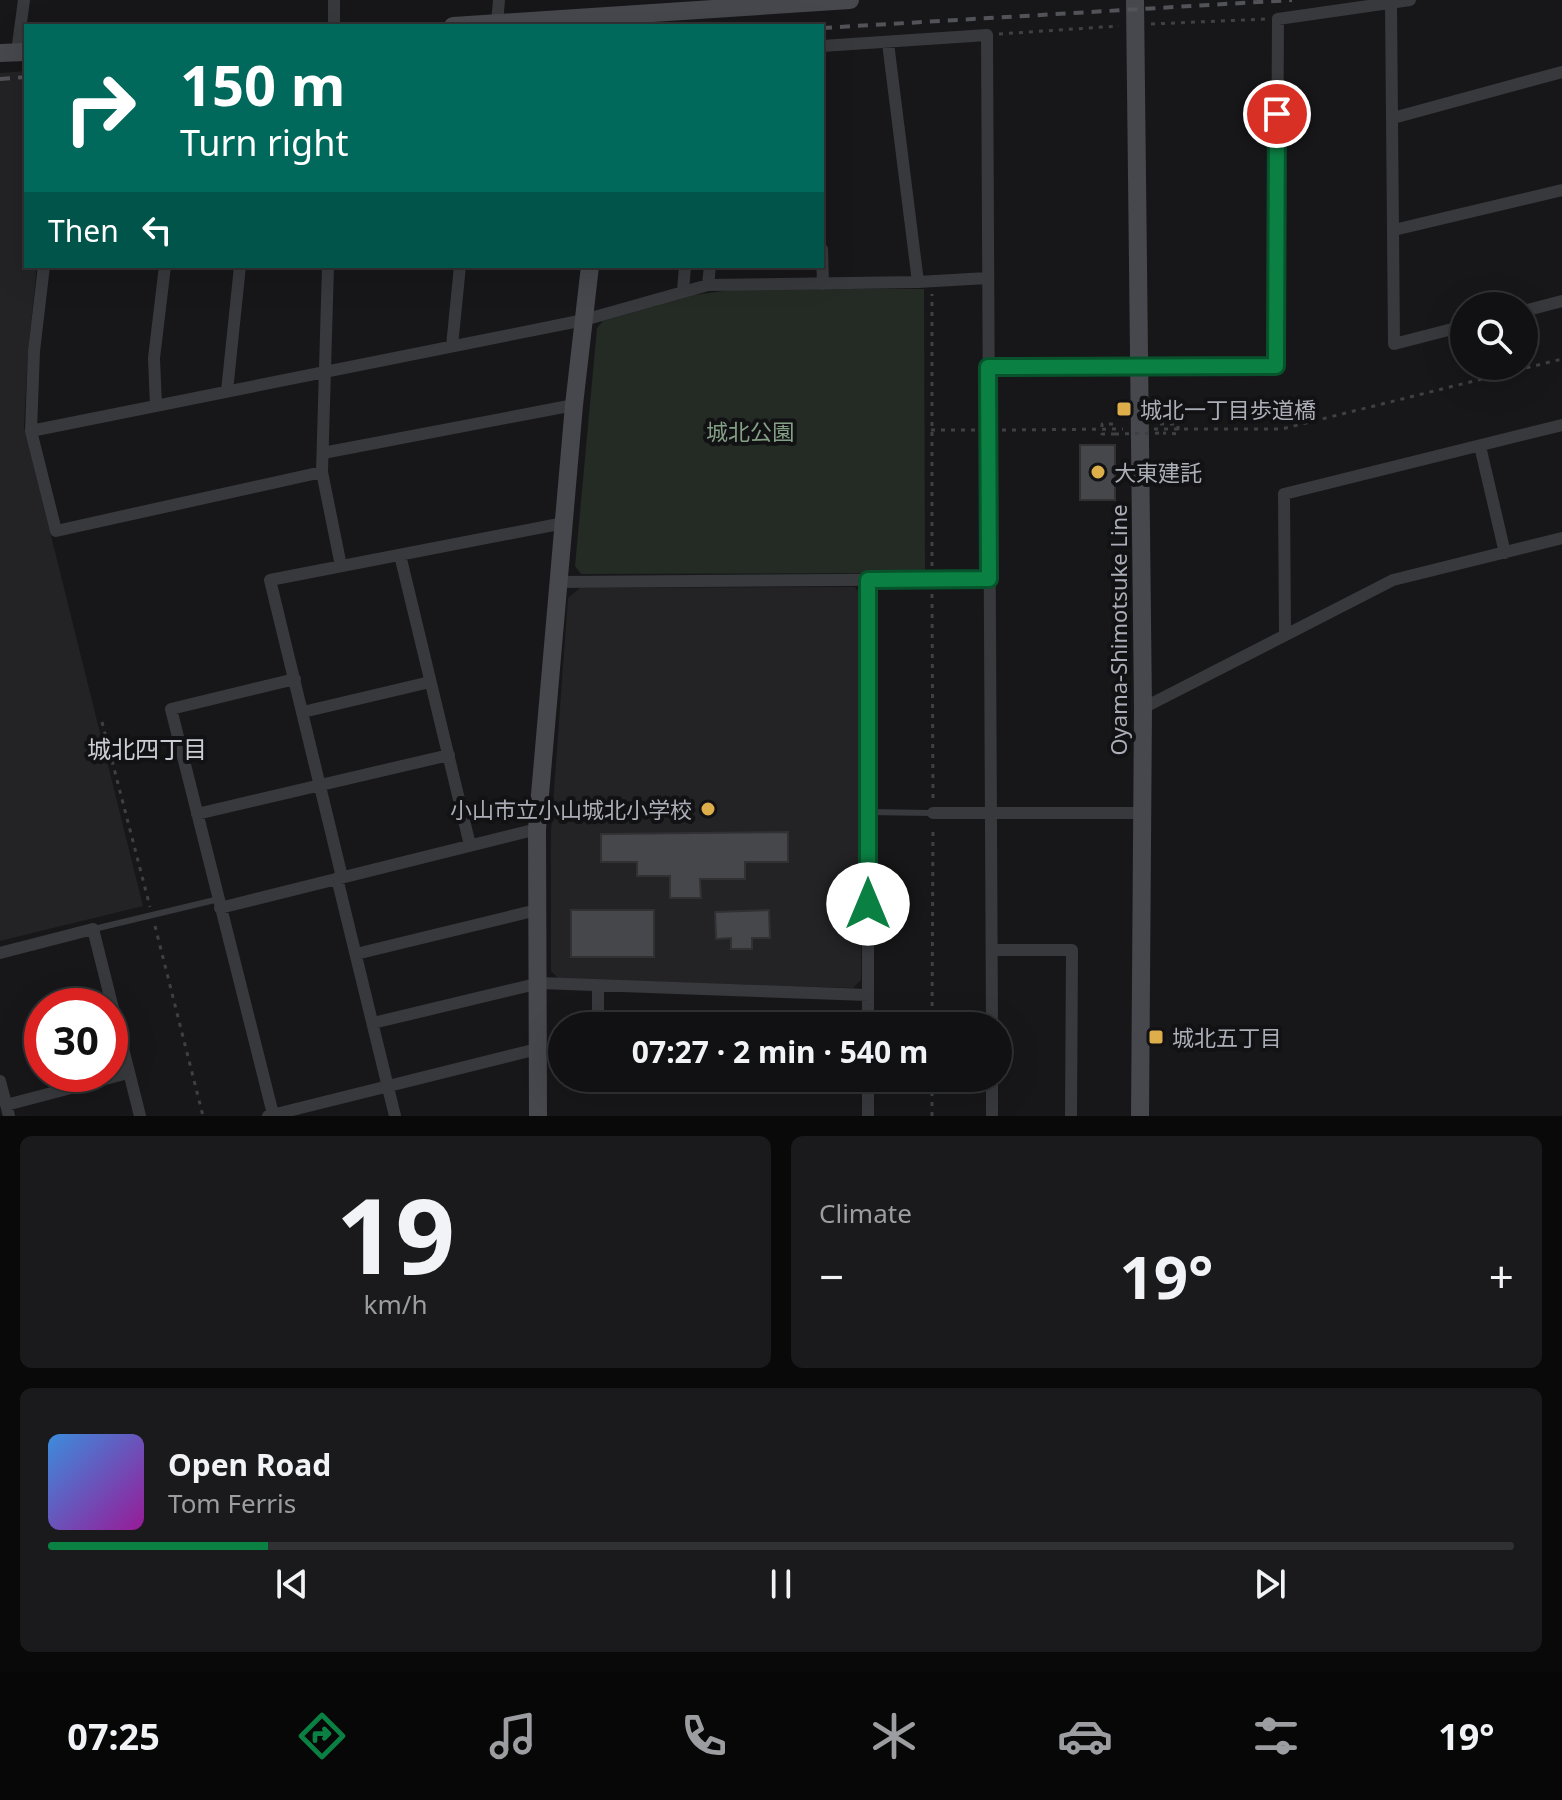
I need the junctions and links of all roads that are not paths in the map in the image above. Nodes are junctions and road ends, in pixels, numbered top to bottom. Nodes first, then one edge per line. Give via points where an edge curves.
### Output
1 (24, 0) edge
2 (334, 0) edge
3 (499, 0) edge
4 (850, 0) edge
5 (1135, 0) edge
6 (1410, 0) edge
7 (721, 4) edge
8 (1391, 4) junction
9 (616, 13) edge
10 (497, 23) junction
11 (334, 24) edge
12 (482, 24) edge
13 (888, 43) junction
14 (824, 46) edge
15 (14, 52) edge
16 (1562, 72) edge
17 (1393, 118) junction
18 (1562, 190) edge
19 (1394, 230) junction
20 (44, 268) edge
21 (165, 268) edge
22 (240, 268) edge
23 (328, 268) edge
24 (460, 268) edge
25 (590, 268) edge
26 (685, 268) edge
27 (710, 268) edge
28 (823, 268) edge
29 (987, 278) junction
30 (918, 282) junction
31 (823, 284) junction
32 (708, 285) junction
33 (683, 291) junction
34 (1562, 301) edge
35 (1538, 307) edge
36 (584, 320) junction
37 (1450, 330) edge
38 (452, 346) junction
39 (988, 367) junction
40 (1140, 368) junction
41 (324, 371) junction
42 (227, 391) junction
43 (574, 405) junction
44 (156, 406) junction
45 (1562, 425) edge
46 (31, 431) junction
47 (1480, 446) junction
48 (323, 453) junction
49 (322, 472) junction
50 (564, 523) junction
51 (1562, 538) edge
52 (1505, 553) junction
53 (400, 555) junction
54 (341, 566) junction
55 (989, 579) junction
56 (868, 580) junction
57 (558, 582) junction
58 (1285, 634) junction
59 (295, 679) junction
60 (430, 682) junction
61 (1143, 708) junction
62 (303, 712) junction
63 (449, 755) junction
64 (320, 785) junction
65 (868, 812) junction
66 (991, 812) junction
67 (933, 813) joint
68 (1142, 813) junction
69 (197, 814) junction
70 (537, 829) junction
71 (470, 845) junction
72 (340, 878) junction
73 (219, 904) junction
74 (537, 910) junction
75 (93, 929) junction
76 (992, 950) junction
77 (0, 953) edge
78 (356, 954) junction
79 (540, 983) junction
80 (598, 986) junction
81 (107, 988) edge
82 (868, 995) junction
83 (598, 1012) edge
84 (868, 1012) edge
85 (992, 1012) edge
86 (373, 1023) junction
87 (537, 1049) junction
88 (128, 1073) edge
89 (0, 1081) edge
90 (388, 1086) junction
91 (68, 1092) edge
92 (868, 1092) edge
93 (992, 1092) edge
94 (8, 1111) edge
95 (270, 1115) edge
96 (140, 1116) edge
97 (395, 1116) edge
98 (538, 1116) edge
99 (868, 1116) edge
100 (992, 1116) edge
101 (1071, 1116) edge
102 (1140, 1116) edge

1 - 15 street
2 - 11 street
3 - 10 street
4 - 7 street
5 - 40 street, Oyama-Shimotsuke Line
6 - 8 street
7 - 9 street
8 - 17 street
8 - 40 street via 1278,19 1276,366
9 - 10 street
10 - 12 street
13 - 14 street
13 - 29 street via 987,35
13 - 30 street
16 - 17 street
17 - 19 street
18 - 19 street
19 - 37 street via 1394,344
20 - 46 street
21 - 44 street via 154,358
22 - 42 street
23 - 41 street
24 - 38 street
25 - 36 street
26 - 33 street
27 - 32 street
28 - 31 street
29 - 30 street
29 - 39 street
30 - 31 street
31 - 32 street
32 - 33 street
33 - 36 street
34 - 35 street
36 - 38 street
36 - 43 street
38 - 41 street
39 - 40 street
39 - 55 street
40 - 61 street, Oyama-Shimotsuke Line
41 - 42 street
41 - 48 street
42 - 44 street
43 - 48 street
43 - 50 street
44 - 46 street
45 - 47 street
46 - 49 street via 56,531
47 - 52 street
47 - 58 street via 1284,494
48 - 49 street
49 - 54 street
50 - 53 street
50 - 57 street
51 - 52 street
52 - 58 street via 1393,580
53 - 54 street
53 - 60 street
54 - 59 street via 270,580
55 - 56 street
55 - 66 street
56 - 57 street
56 - 65 street
57 - 70 street
58 - 61 street
59 - 62 street
59 - 69 street via 171,709
60 - 62 street
60 - 63 street
61 - 68 street, Oyama-Shimotsuke Line
62 - 64 street
63 - 64 street
63 - 71 street
64 - 69 street
64 - 72 street
65 - 67 lane
65 - 82 street
66 - 67 street
66 - 68 street
66 - 76 street
68 - 102 street, Oyama-Shimotsuke Line
69 - 73 street
70 - 71 street
70 - 74 street
71 - 72 street
72 - 73 street
72 - 78 street
73 - 75 lane
73 - 95 street
74 - 78 street
74 - 79 street
75 - 77 street
75 - 81 street
76 - 85 street
76 - 101 street via 1072,950
78 - 86 street
79 - 80 street
79 - 86 street
79 - 87 street
80 - 82 street
80 - 83 street
82 - 84 street
86 - 90 street
87 - 90 street
87 - 98 street
88 - 96 street
89 - 94 street
90 - 95 street
90 - 97 street
91 - 94 street
92 - 99 street
93 - 100 street

